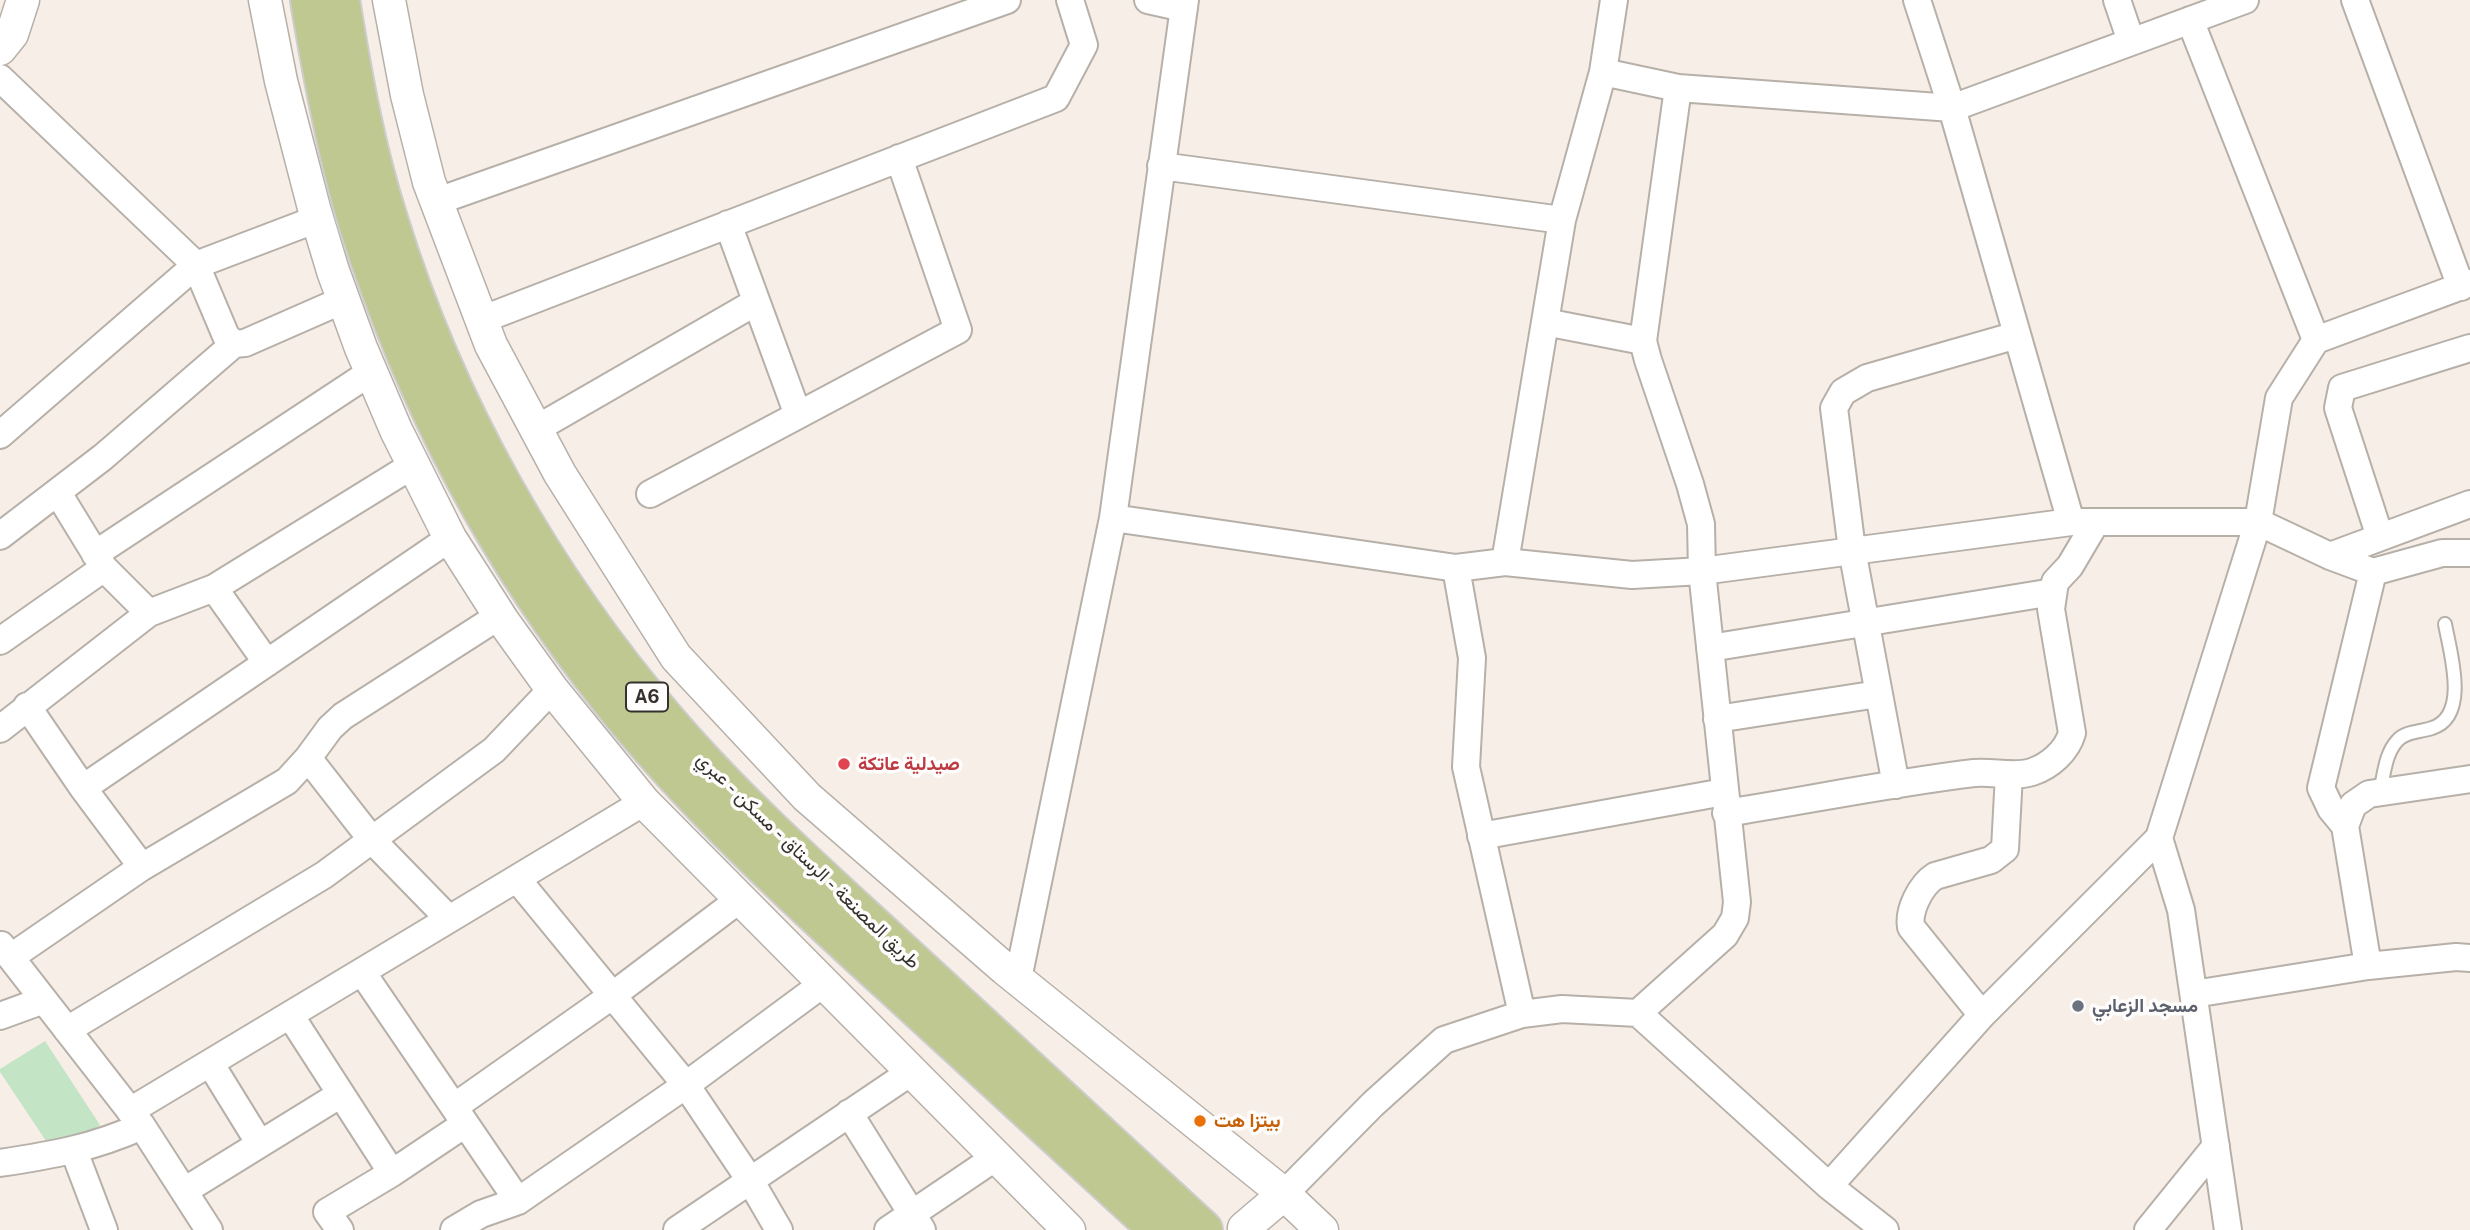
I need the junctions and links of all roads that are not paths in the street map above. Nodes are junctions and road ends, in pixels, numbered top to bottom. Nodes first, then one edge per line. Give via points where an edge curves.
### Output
1 (23, 0) edge
2 (265, 0) edge
3 (310, 0) edge
4 (340, 0) edge
5 (389, 0) edge
6 (1007, 0) edge
7 (1070, 0) edge
8 (1148, 0) edge
9 (1614, 0) edge
10 (1917, 0) edge
11 (2117, 0) edge
12 (2245, 0) edge
13 (2354, 0) edge
14 (1185, 4) edge
15 (2190, 20) junction
16 (2131, 41) junction
17 (0, 49) edge
18 (1603, 72) junction
19 (0, 78) edge
20 (1678, 88) junction
21 (1952, 108) junction
22 (899, 158) junction
23 (1160, 166) junction
24 (435, 202) junction
25 (317, 219) junction
26 (1562, 220) junction
27 (728, 224) junction
28 (196, 265) junction
29 (2465, 285) edge
30 (343, 300) junction
31 (756, 302) junction
32 (481, 320) junction
33 (1545, 322) junction
34 (2017, 335) junction
35 (2316, 340) junction
36 (1643, 341) junction
37 (234, 344) junction
38 (2470, 348) edge
39 (371, 372) junction
40 (799, 415) junction
41 (536, 429) junction
42 (0, 435) edge
43 (413, 465) junction
44 (58, 493) junction
45 (650, 494) dead end
46 (2470, 504) edge
47 (1113, 517) junction
48 (2084, 522) junction
49 (2258, 522) junction
50 (0, 536) edge
51 (2380, 537) junction
52 (450, 538) junction
53 (1852, 551) junction
54 (2470, 553) edge
55 (2330, 556) junction
56 (100, 561) junction
57 (1505, 562) junction
58 (1456, 568) junction
59 (1702, 571) junction
60 (2373, 572) junction
61 (214, 588) junction
62 (2053, 593) junction
63 (149, 613) junction
64 (499, 615) junction
65 (1865, 621) junction
66 (2445, 624) dead end
67 (0, 641) edge
68 (1710, 648) junction
69 (267, 663) junction
70 (552, 689) junction
71 (1878, 694) junction
72 (27, 706) junction
73 (1717, 719) junction
74 (0, 729) edge
75 (309, 758) junction
76 (2009, 774) junction
77 (2470, 779) edge
78 (1896, 785) junction
79 (83, 788) junction
80 (2380, 792) junction
81 (644, 802) junction
82 (1725, 802) junction
83 (2345, 826) junction
84 (1481, 836) junction
85 (2159, 838) junction
86 (372, 840) junction
87 (142, 867) junction
88 (517, 879) junction
89 (740, 899) junction
90 (449, 919) junction
91 (6, 951) edge
92 (2470, 958) edge
93 (2368, 966) junction
94 (362, 972) junction
95 (1018, 979) junction
96 (824, 983) junction
97 (2194, 994) junction
98 (613, 995) junction
99 (44, 1000) junction
100 (1637, 1013) junction
101 (1522, 1014) junction
102 (1982, 1014) junction
103 (290, 1015) junction
104 (0, 1016) edge
105 (67, 1031) junction
106 (210, 1063) junction
107 (912, 1072) junction
108 (686, 1085) junction
109 (341, 1094) junction
110 (849, 1113) junction
111 (460, 1116) junction
112 (136, 1118) junction
113 (260, 1144) junction
114 (2216, 1146) junction
115 (74, 1151) junction
116 (996, 1157) junction
117 (0, 1163) edge
118 (392, 1173) junction
119 (750, 1180) junction
120 (1829, 1186) junction
121 (184, 1191) junction
122 (1284, 1194) junction
123 (518, 1200) junction
124 (497, 1220) edge
125 (917, 1222) edge
126 (1244, 1228) edge
127 (104, 1230) edge
128 (209, 1230) edge
129 (340, 1230) edge
130 (454, 1230) edge
131 (677, 1230) edge
132 (779, 1230) edge
133 (888, 1230) edge
134 (1069, 1230) edge
135 (1159, 1230) edge
136 (1203, 1230) edge
137 (1322, 1230) edge
138 (1885, 1230) edge
139 (2148, 1230) edge
140 (2228, 1230) edge

1 - 17 street via 12,34
2 - 25 street
3 - 135 highway, طريق المصنعة - الرستاق - مسكن - عبري / A6 via 323,78 355,211 384,296 444,439 484,516 550,617 610,699 716,818
4 - 136 highway, طريق المصنعة - الرستاق - مسكن - عبري / A6 via 387,218 424,322 479,441 530,534 572,598 668,723 747,808
5 - 24 street via 407,95
6 - 24 street
7 - 22 street via 1084,45 1056,97
8 - 14 street
9 - 18 street
10 - 21 street
11 - 16 street
12 - 15 street
13 - 29 street
14 - 23 street
15 - 16 street
15 - 35 street
16 - 21 street
18 - 20 street
18 - 26 street
19 - 28 street
20 - 21 street
20 - 36 street
21 - 34 street
22 - 27 street
22 - 40 street via 958,330
23 - 26 street
23 - 47 street
24 - 32 street
25 - 28 street
25 - 30 street
26 - 33 street
27 - 31 street
27 - 32 street
28 - 37 street via 226,336
28 - 42 street
29 - 35 street
30 - 37 street
30 - 39 street
31 - 40 street
31 - 41 street
32 - 41 street
33 - 36 street
33 - 57 street
34 - 48 street
34 - 53 street via 1867,378 1843,392 1834,408
35 - 49 street via 2279,398
36 - 59 street via 1701,524
37 - 44 street
38 - 51 street via 2343,388 2338,408
39 - 43 street
39 - 56 street
40 - 45 street
41 - 95 street via 676,657 807,797
43 - 52 street
43 - 61 street
44 - 50 street
44 - 56 street
46 - 51 street
47 - 58 street
47 - 95 street
48 - 49 street
48 - 53 street
48 - 62 street via 2070,566 2054,582
49 - 55 street
49 - 85 street
51 - 55 street
52 - 64 street
52 - 69 street
53 - 59 street
53 - 65 street
54 - 60 street via 2442,553
55 - 60 street
56 - 63 street
56 - 67 street
57 - 58 street
57 - 59 street via 1632,575
58 - 84 street via 1472,659 1466,767
59 - 68 street
60 - 83 street via 2321,788
61 - 63 street
61 - 69 street
62 - 65 street
62 - 76 street via 2051,610 2072,733 2066,748 2048,764 2029,773
63 - 72 street
64 - 70 street
64 - 75 street via 343,716
65 - 68 street
65 - 71 street
66 - 80 lane via 2456,687 2452,705 2444,721 2434,728 2398,738 2388,754
68 - 73 street
69 - 79 street
70 - 81 street
70 - 86 street via 494,750
71 - 73 street
71 - 78 street
72 - 74 street
72 - 79 street
73 - 82 street
75 - 86 street
75 - 87 street via 287,781
76 - 78 street via 1975,773
76 - 102 street via 2005,849 1992,860 1928,881 1910,915 1911,927
77 - 80 street
78 - 82 street
79 - 87 street
80 - 83 street via 2353,805
81 - 88 street
81 - 89 street
82 - 84 street
82 - 100 street via 1735,918 1725,935
83 - 93 street
84 - 101 street
85 - 97 street via 2181,910
85 - 102 street
86 - 90 street
86 - 105 street via 324,875
87 - 91 street
88 - 90 street
88 - 98 street
89 - 96 street
89 - 98 street
90 - 94 street
91 - 99 street
92 - 93 street
93 - 97 street
94 - 103 street
94 - 111 street
95 - 122 street
96 - 107 street
96 - 108 street
97 - 114 street
98 - 108 street
98 - 111 street
99 - 104 street
99 - 105 street
100 - 101 street via 1562,1009
100 - 120 street
101 - 122 street via 1444,1040
102 - 120 street
103 - 106 street
103 - 109 street
105 - 112 street
106 - 112 street
106 - 113 street
107 - 110 street
107 - 116 street
108 - 119 street
108 - 123 street
109 - 113 street
109 - 118 street
110 - 119 street
110 - 125 street
111 - 118 street
111 - 123 street
112 - 115 street via 108,1141
112 - 121 street
113 - 121 street
114 - 139 street
114 - 140 street
115 - 117 street
115 - 127 street
116 - 125 street
116 - 134 street
118 - 129 street via 327,1212
119 - 131 street
119 - 132 street
120 - 138 street
121 - 128 street
122 - 126 street
122 - 137 street
123 - 124 street
124 - 130 street
125 - 133 street

